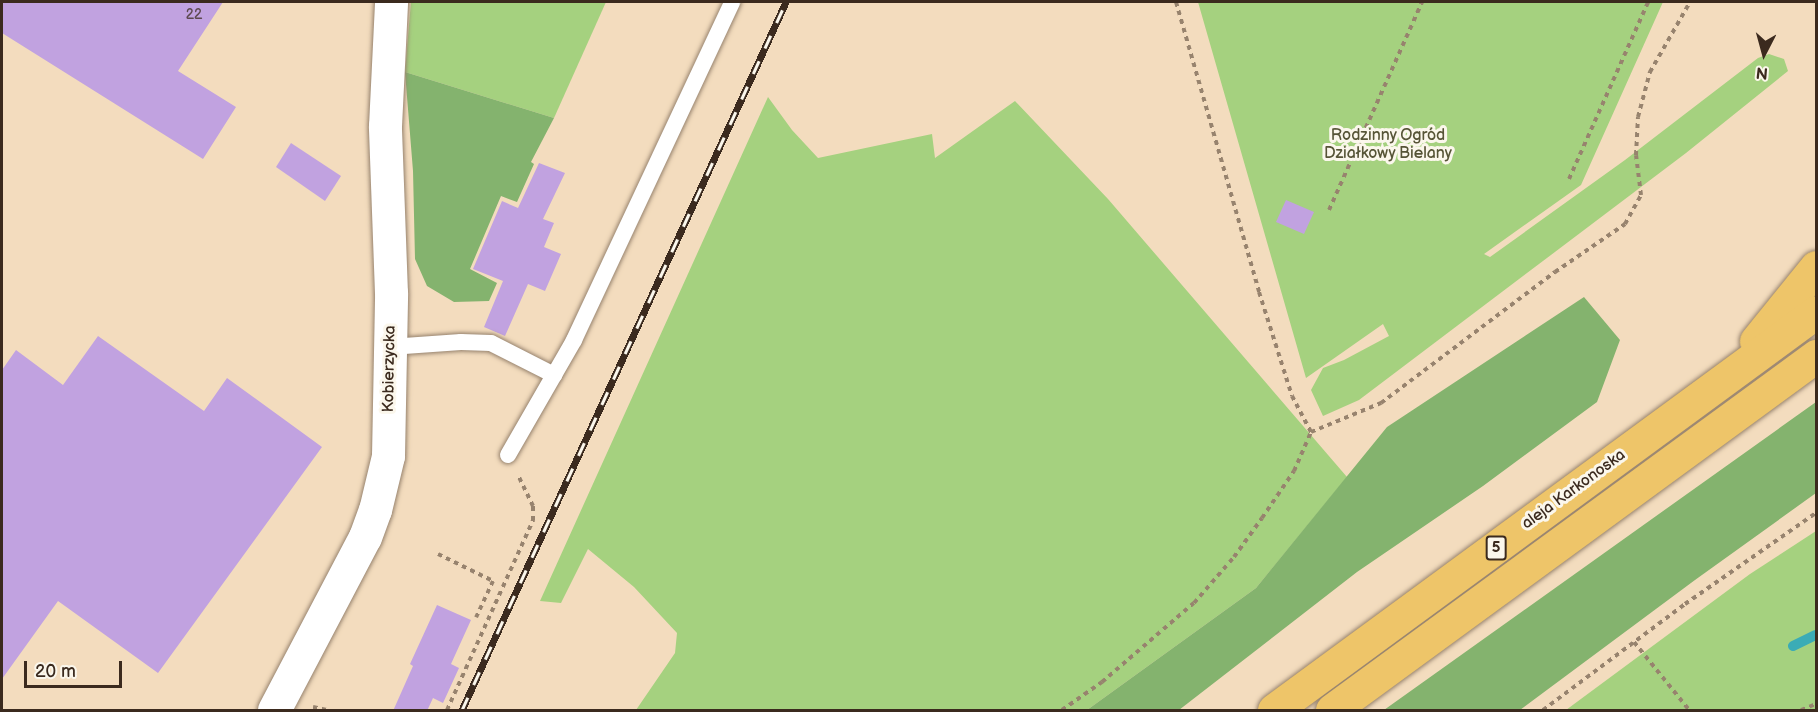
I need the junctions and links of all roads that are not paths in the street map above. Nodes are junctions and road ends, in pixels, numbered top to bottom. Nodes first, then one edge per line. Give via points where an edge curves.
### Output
1 (391, 2) edge
2 (732, 2) edge
3 (1816, 267) edge
4 (1816, 312) edge
5 (390, 347) junction
6 (1816, 356) edge
7 (554, 375) junction
8 (1717, 385) junction
9 (508, 455) road end
10 (274, 711) edge
11 (1274, 711) edge
12 (1332, 711) edge

1 - 5 street, Kobierzycka via 385,126
2 - 7 lane
3 - 8 main road
4 - 8 main road, aleja Karkonoska / 5
5 - 7 lane via 491,343
5 - 10 street, Kobierzycka via 388,456 375,510 348,572
6 - 12 main road, 5
7 - 9 lane
8 - 11 main road, aleja Karkonoska / 5

